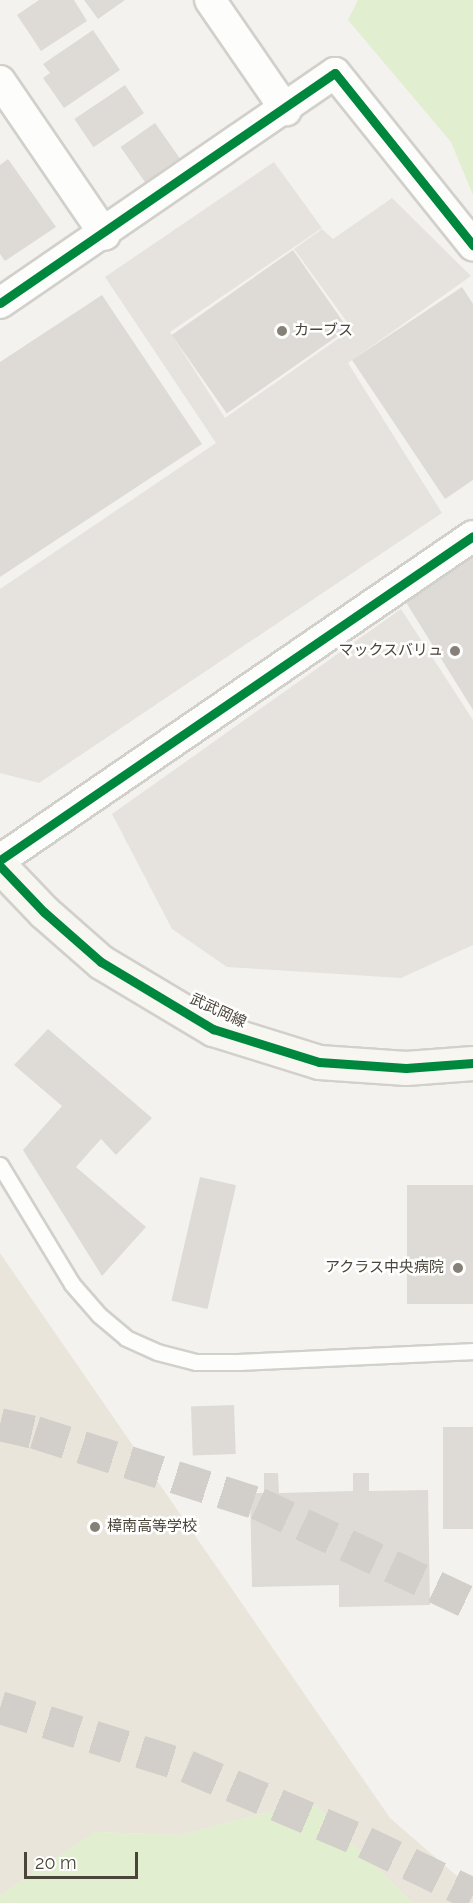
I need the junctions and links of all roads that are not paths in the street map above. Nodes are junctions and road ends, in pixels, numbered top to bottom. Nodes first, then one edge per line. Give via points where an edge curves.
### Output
1 (210, 0) edge
2 (0, 81) edge
3 (286, 110) junction
4 (105, 235) junction
5 (473, 245) edge
6 (0, 303) edge
7 (473, 536) edge
8 (0, 860) edge
9 (0, 866) edge
10 (473, 1063) edge
11 (0, 1165) edge
12 (473, 1351) edge

1 - 3 street
2 - 4 street
3 - 4 street
3 - 5 street via 335,73
4 - 6 street
7 - 8 street
9 - 10 street, 武武岡線 via 44,912 101,962 213,1029 319,1062 406,1068
11 - 12 lane via 72,1284 126,1338 157,1352 196,1362 240,1362

